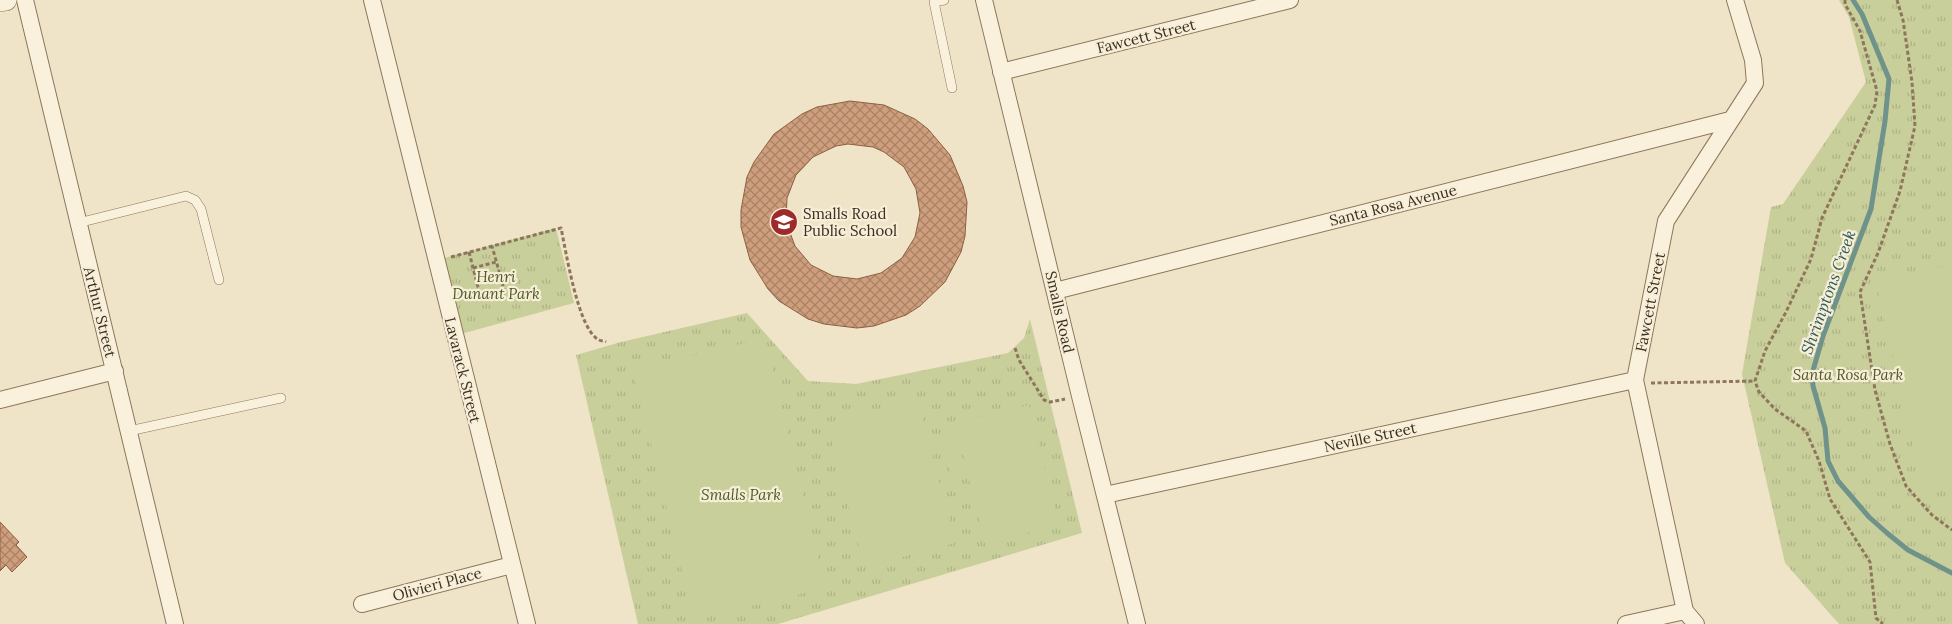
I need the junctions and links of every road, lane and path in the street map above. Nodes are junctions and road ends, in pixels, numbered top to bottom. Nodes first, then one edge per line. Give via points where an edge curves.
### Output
1 (6, 0) edge
2 (25, 0) edge
3 (372, 0) edge
4 (944, 0) edge
5 (984, 0) edge
6 (1290, 0) edge
7 (1735, 0) edge
8 (1845, 0) edge
9 (1896, 0) edge
10 (0, 1) edge
11 (1001, 72) junction
12 (952, 88) dead end
13 (1730, 120) junction
14 (78, 223) junction
15 (492, 246) junction
16 (469, 252) junction
17 (436, 261) junction
18 (496, 262) junction
19 (473, 268) junction
20 (219, 280) dead end
21 (1055, 291) junction
22 (606, 342) dead end
23 (1015, 348) dead end
24 (115, 371) junction
25 (1636, 381) junction
26 (1755, 381) junction
27 (1080, 396) junction
28 (282, 398) dead end
29 (0, 400) edge
30 (129, 431) junction
31 (1105, 496) junction
32 (1952, 530) edge
33 (512, 565) junction
34 (362, 604) dead end
35 (1685, 611) junction
36 (174, 624) edge
37 (527, 624) edge
38 (1137, 624) edge
39 (1626, 624) edge
40 (1696, 624) edge
41 (1883, 624) edge

1 - 10 street
2 - 14 street, Arthur Street
3 - 17 street, Lavarack Street
4 - 12 lane via 934,2
5 - 11 street, Smalls Road
6 - 11 street, Fawcett Street
7 - 13 street, Fawcett Street via 1753,60 1756,82
8 - 26 path via 1860,32 1877,91 1875,105 1822,218 1811,258 1765,351
9 - 32 path via 1903,20 1915,126 1896,200 1878,253 1860,292 1875,390 1906,486 1932,515
11 - 21 street, Smalls Road
13 - 21 street, Santa Rosa Avenue
13 - 25 street, Fawcett Street via 1666,222
14 - 20 lane via 186,196 195,200 201,209
14 - 24 street, Arthur Street
15 - 16 path
15 - 18 path
15 - 22 path via 561,228 580,311 598,340
16 - 17 path
16 - 19 path
17 - 33 street, Lavarack Street
18 - 19 path
18 - 19 path via 506,293 484,298 480,295
21 - 27 street, Smalls Road
23 - 27 path via 1044,400 1050,402
24 - 29 street
24 - 30 street, Arthur Street
25 - 26 path
25 - 31 street, Neville Street
25 - 35 street, Fawcett Street
26 - 41 path via 1759,392 1775,409 1806,431 1830,499 1870,562 1876,618
27 - 31 street, Smalls Road
28 - 30 lane
30 - 36 street, Arthur Street
31 - 38 street, Smalls Road
33 - 34 street, Olivieri Place
33 - 37 street, Lavarack Street
35 - 39 street
35 - 40 street, Fawcett Street

